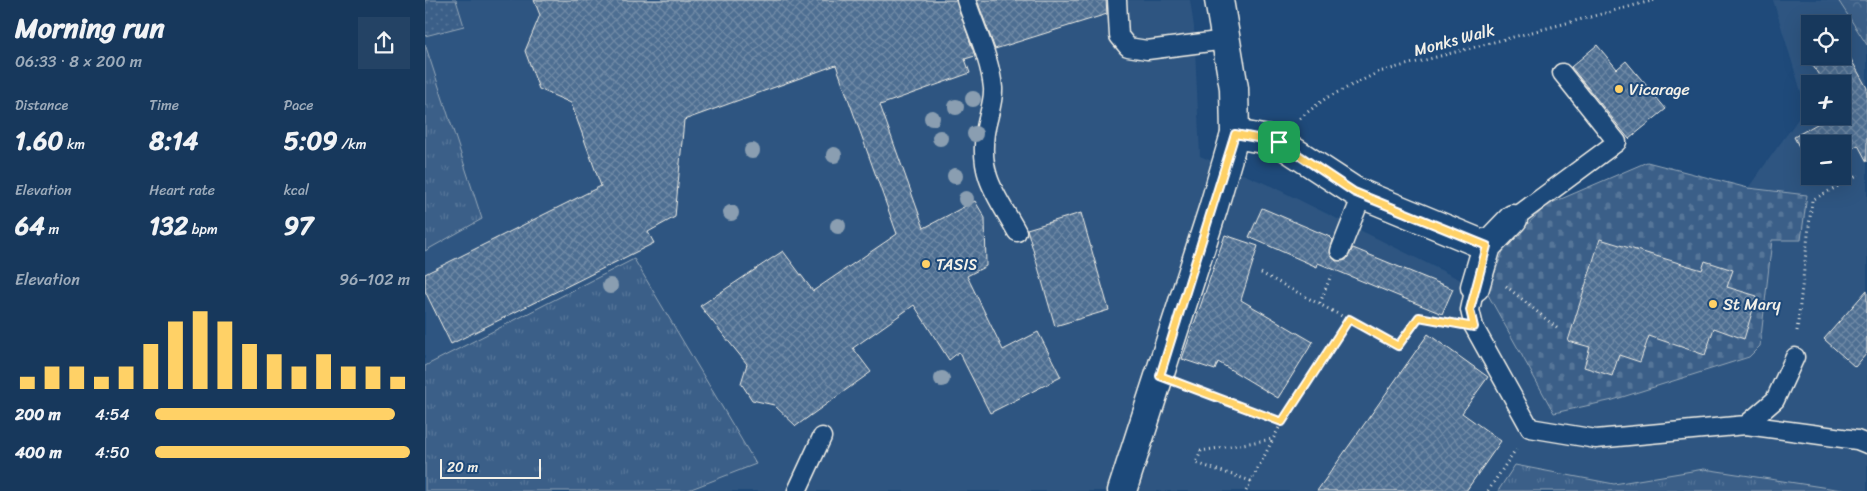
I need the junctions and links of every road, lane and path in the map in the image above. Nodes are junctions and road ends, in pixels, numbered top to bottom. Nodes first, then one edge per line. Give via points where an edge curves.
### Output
1 (966, 0) edge
2 (1117, 0) edge
3 (1219, 0) edge
4 (1655, 0) edge
5 (1226, 40) junction
6 (1562, 73) dead end
7 (1235, 134) junction
8 (1279, 142) junction
9 (1859, 175) dead end
10 (1362, 195) junction
11 (1513, 219) joint
12 (1017, 232) dead end
13 (1340, 251) dead end
14 (1481, 266) junction
15 (1261, 273) dead end
16 (1349, 319) junction
17 (1474, 327) junction
18 (1558, 329) dead end
19 (1795, 357) joint
20 (1160, 376) junction
21 (1282, 422) junction
22 (1746, 425) junction
23 (1530, 428) junction
24 (822, 437) dead end
25 (1273, 439) junction
26 (1867, 444) edge
27 (1251, 480) junction
28 (797, 491) edge
29 (1122, 491) edge
30 (1246, 491) edge
31 (1489, 491) edge

1 - 12 lane via 993,90 983,163 987,177
2 - 5 lane via 1119,36 1128,48 1147,50
3 - 5 street
4 - 8 path, Monks Walk via 1379,72 1326,98 1296,120
5 - 7 street via 1234,88
6 - 11 lane via 1617,142
7 - 8 street
7 - 20 street
8 - 10 street
9 - 19 path via 1812,200
10 - 13 lane
10 - 14 street
11 - 14 street
14 - 17 lane via 1470,310
14 - 18 path
15 - 16 path
16 - 17 path via 1398,346 1419,317
16 - 21 path
17 - 23 lane
19 - 22 lane via 1775,400
20 - 21 path
20 - 29 street
21 - 25 path
22 - 23 lane via 1596,438
22 - 26 lane
23 - 31 path
24 - 28 lane
25 - 27 path
25 - 27 path via 1201,451 1196,463
27 - 30 path

